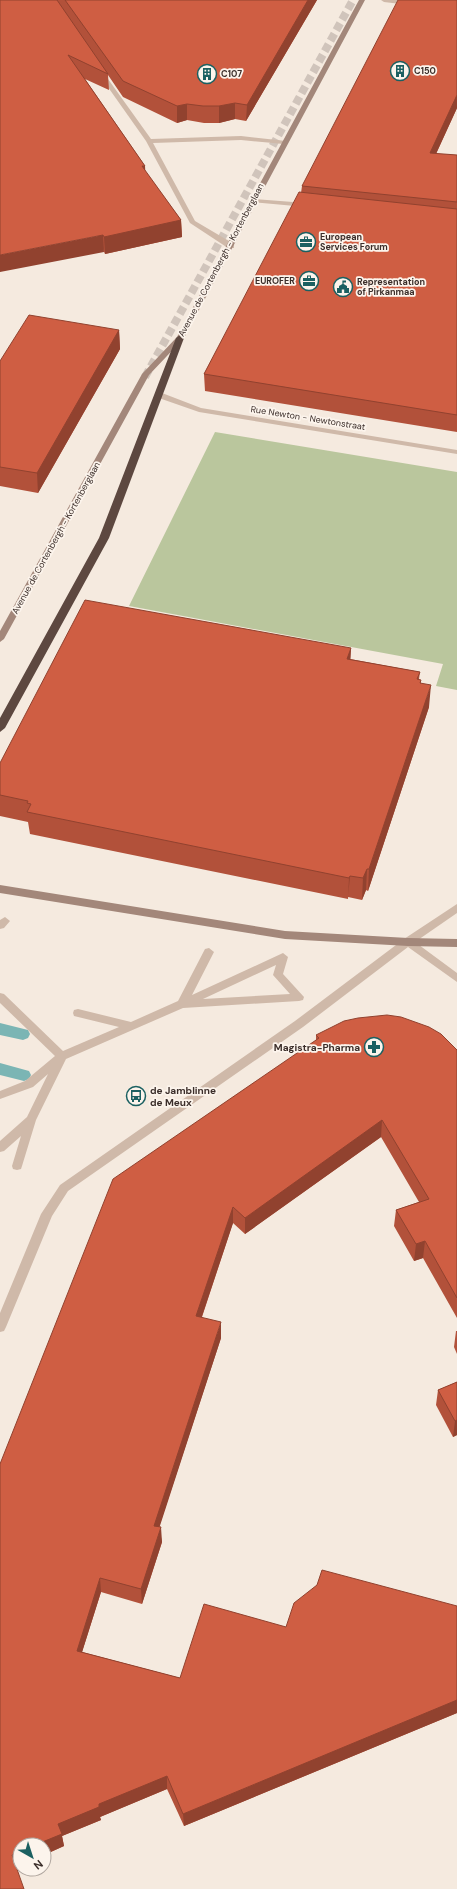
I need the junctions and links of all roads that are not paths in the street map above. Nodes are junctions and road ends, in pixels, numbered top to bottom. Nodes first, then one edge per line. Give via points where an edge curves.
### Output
1 (362, 0) edge
2 (384, 0) edge
3 (415, 4) edge
4 (98, 69) edge
5 (149, 141) junction
6 (284, 142) junction
7 (254, 201) junction
8 (316, 206) edge
9 (231, 246) junction
10 (180, 338) junction
11 (159, 396) junction
12 (457, 452) edge
13 (0, 639) edge
14 (0, 728) edge
15 (0, 889) edge
16 (457, 908) edge
17 (408, 942) junction
18 (457, 943) edge
19 (208, 952) dead end
20 (457, 978) edge
21 (0, 997) edge
22 (182, 1004) junction
23 (78, 1013) dead end
24 (132, 1026) junction
25 (62, 1056) junction
26 (0, 1095) edge
27 (31, 1120) junction
28 (0, 1148) edge
29 (17, 1166) dead end
30 (0, 1327) edge

1 - 6 main road, Avenue de Cortenbergh - Kortenberglaan
2 - 3 street
4 - 5 street
5 - 6 street via 241,138
5 - 9 street via 192,222
6 - 7 main road, Avenue de Cortenbergh - Kortenberglaan
7 - 8 street
7 - 9 main road, Avenue de Cortenbergh - Kortenberglaan
9 - 10 main road, Avenue de Cortenbergh - Kortenberglaan
10 - 11 highway
10 - 13 main road, Avenue de Cortenbergh - Kortenberglaan via 146,374
11 - 12 street, Rue Newton - Newtonstraat via 199,410
11 - 14 highway via 104,538
15 - 17 main road via 285,935
16 - 17 street
17 - 18 main road
17 - 20 street
17 - 30 street via 299,1024 64,1188 46,1214
19 - 22 street
21 - 25 street
22 - 22 street via 283,958 278,975 299,997
22 - 24 street
23 - 24 street
24 - 25 street
25 - 26 street via 29,1084
25 - 27 street
27 - 28 street
27 - 29 street

